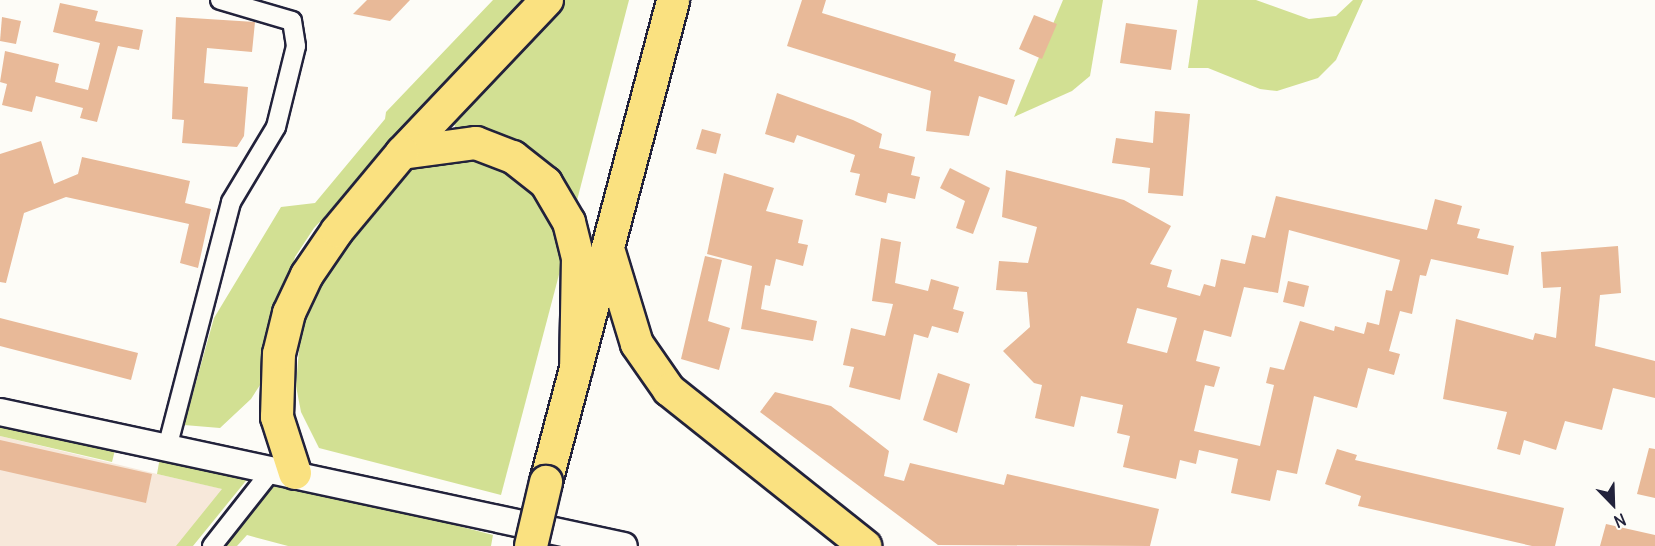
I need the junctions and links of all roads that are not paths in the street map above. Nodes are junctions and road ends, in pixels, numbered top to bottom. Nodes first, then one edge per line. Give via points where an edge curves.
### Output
1 (220, 0) edge
2 (547, 0) edge
3 (673, 0) edge
4 (402, 153) junction
5 (609, 252) junction
6 (576, 369) junction
7 (0, 412) edge
8 (167, 448) junction
9 (284, 471) junction
10 (212, 546) edge
11 (531, 546) edge
12 (624, 546) edge
13 (865, 546) edge

1 - 8 street via 292,21 296,46 276,127 231,202
2 - 4 highway
3 - 5 highway
4 - 6 highway via 476,144 513,157 546,183 569,222 578,258
4 - 9 highway via 337,231 307,274 289,313 279,354 277,407
5 - 6 highway
5 - 13 highway via 637,344 669,390
6 - 11 highway, bridge
7 - 8 main road
8 - 9 main road
9 - 10 street
9 - 12 main road

